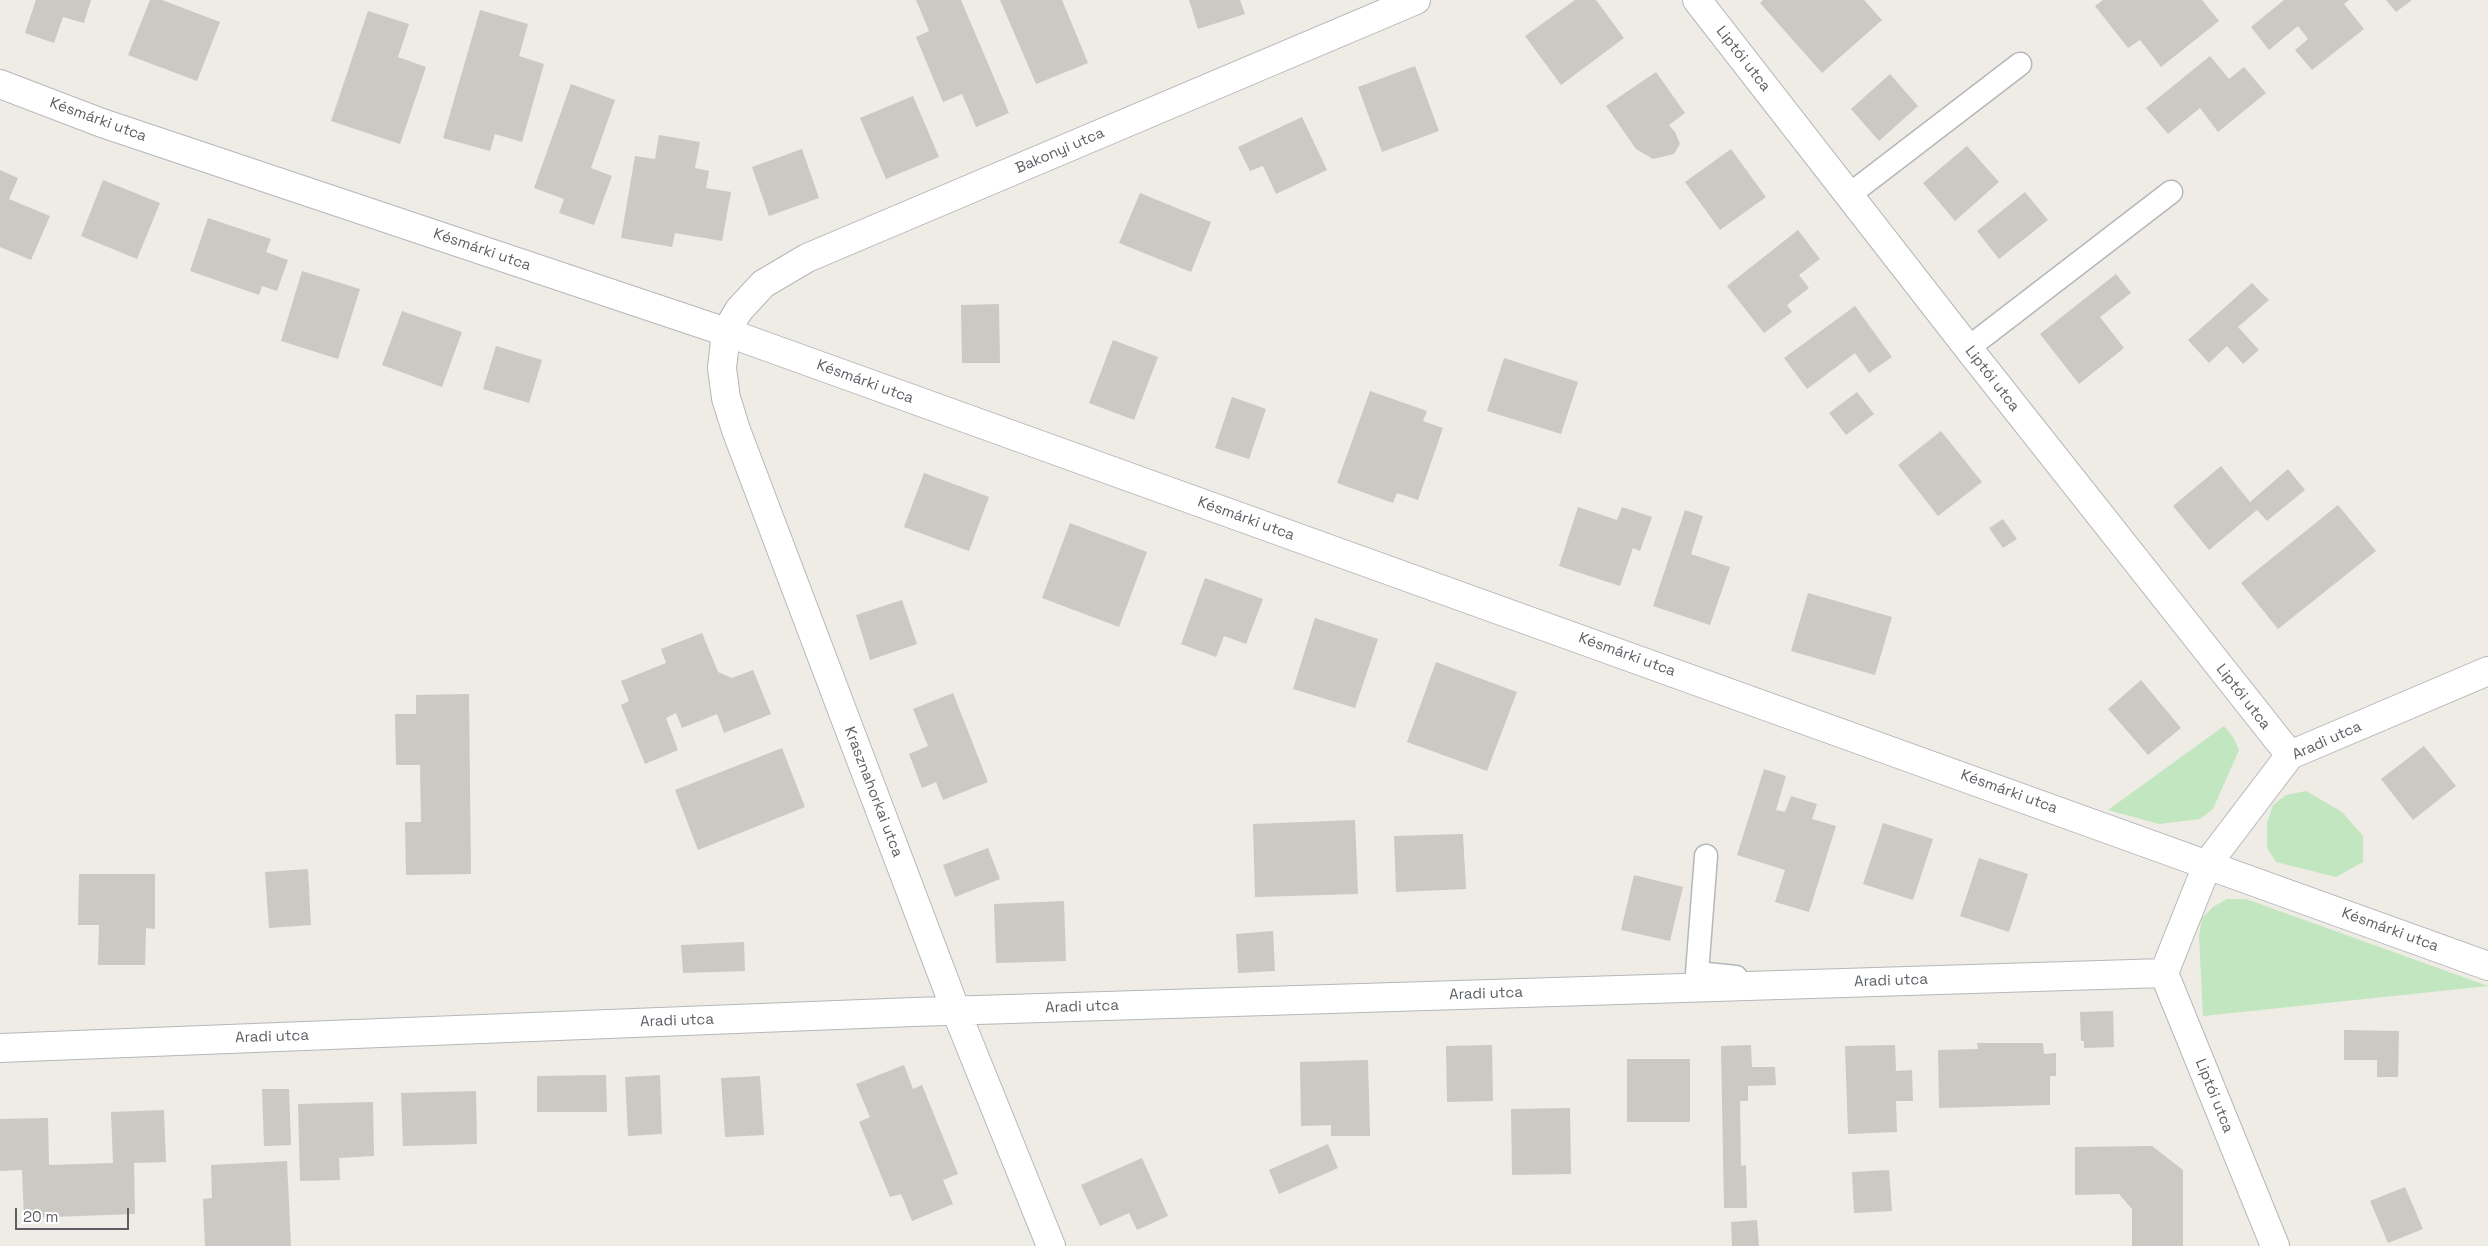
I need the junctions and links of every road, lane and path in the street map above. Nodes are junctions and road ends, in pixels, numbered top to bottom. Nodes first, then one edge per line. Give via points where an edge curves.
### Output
1 (1416, 0) edge
2 (1697, 0) edge
3 (2020, 64) dead end
4 (0, 84) edge
5 (2171, 192) dead end
6 (1849, 196) junction
7 (726, 332) junction
8 (1968, 348) junction
9 (2488, 671) edge
10 (2290, 756) junction
11 (1706, 856) dead end
12 (2208, 863) junction
13 (2488, 966) edge
14 (2164, 973) junction
15 (1798, 984) junction
16 (956, 1011) junction
17 (0, 1048) edge
18 (1051, 1246) edge
19 (2275, 1246) edge

1 - 7 street, Bakonyi utca via 808,258 763,284 739,310
2 - 6 street, Liptói utca
3 - 6 lane
4 - 7 street, Késmárki utca via 102,123
5 - 8 lane
6 - 8 street, Liptói utca
7 - 12 street, Késmárki utca
7 - 16 street, Krasznahorkai utca via 722,368 726,398 736,430
8 - 10 street, Liptói utca
9 - 10 street, Aradi utca
10 - 12 street, Aradi utca
11 - 15 lane via 1697,973
12 - 13 street, Késmárki utca
12 - 14 street
14 - 15 street, Aradi utca
14 - 19 street, Liptói utca
15 - 16 street, Aradi utca
16 - 17 street, Aradi utca
16 - 18 street, Krasznahorkai utca

